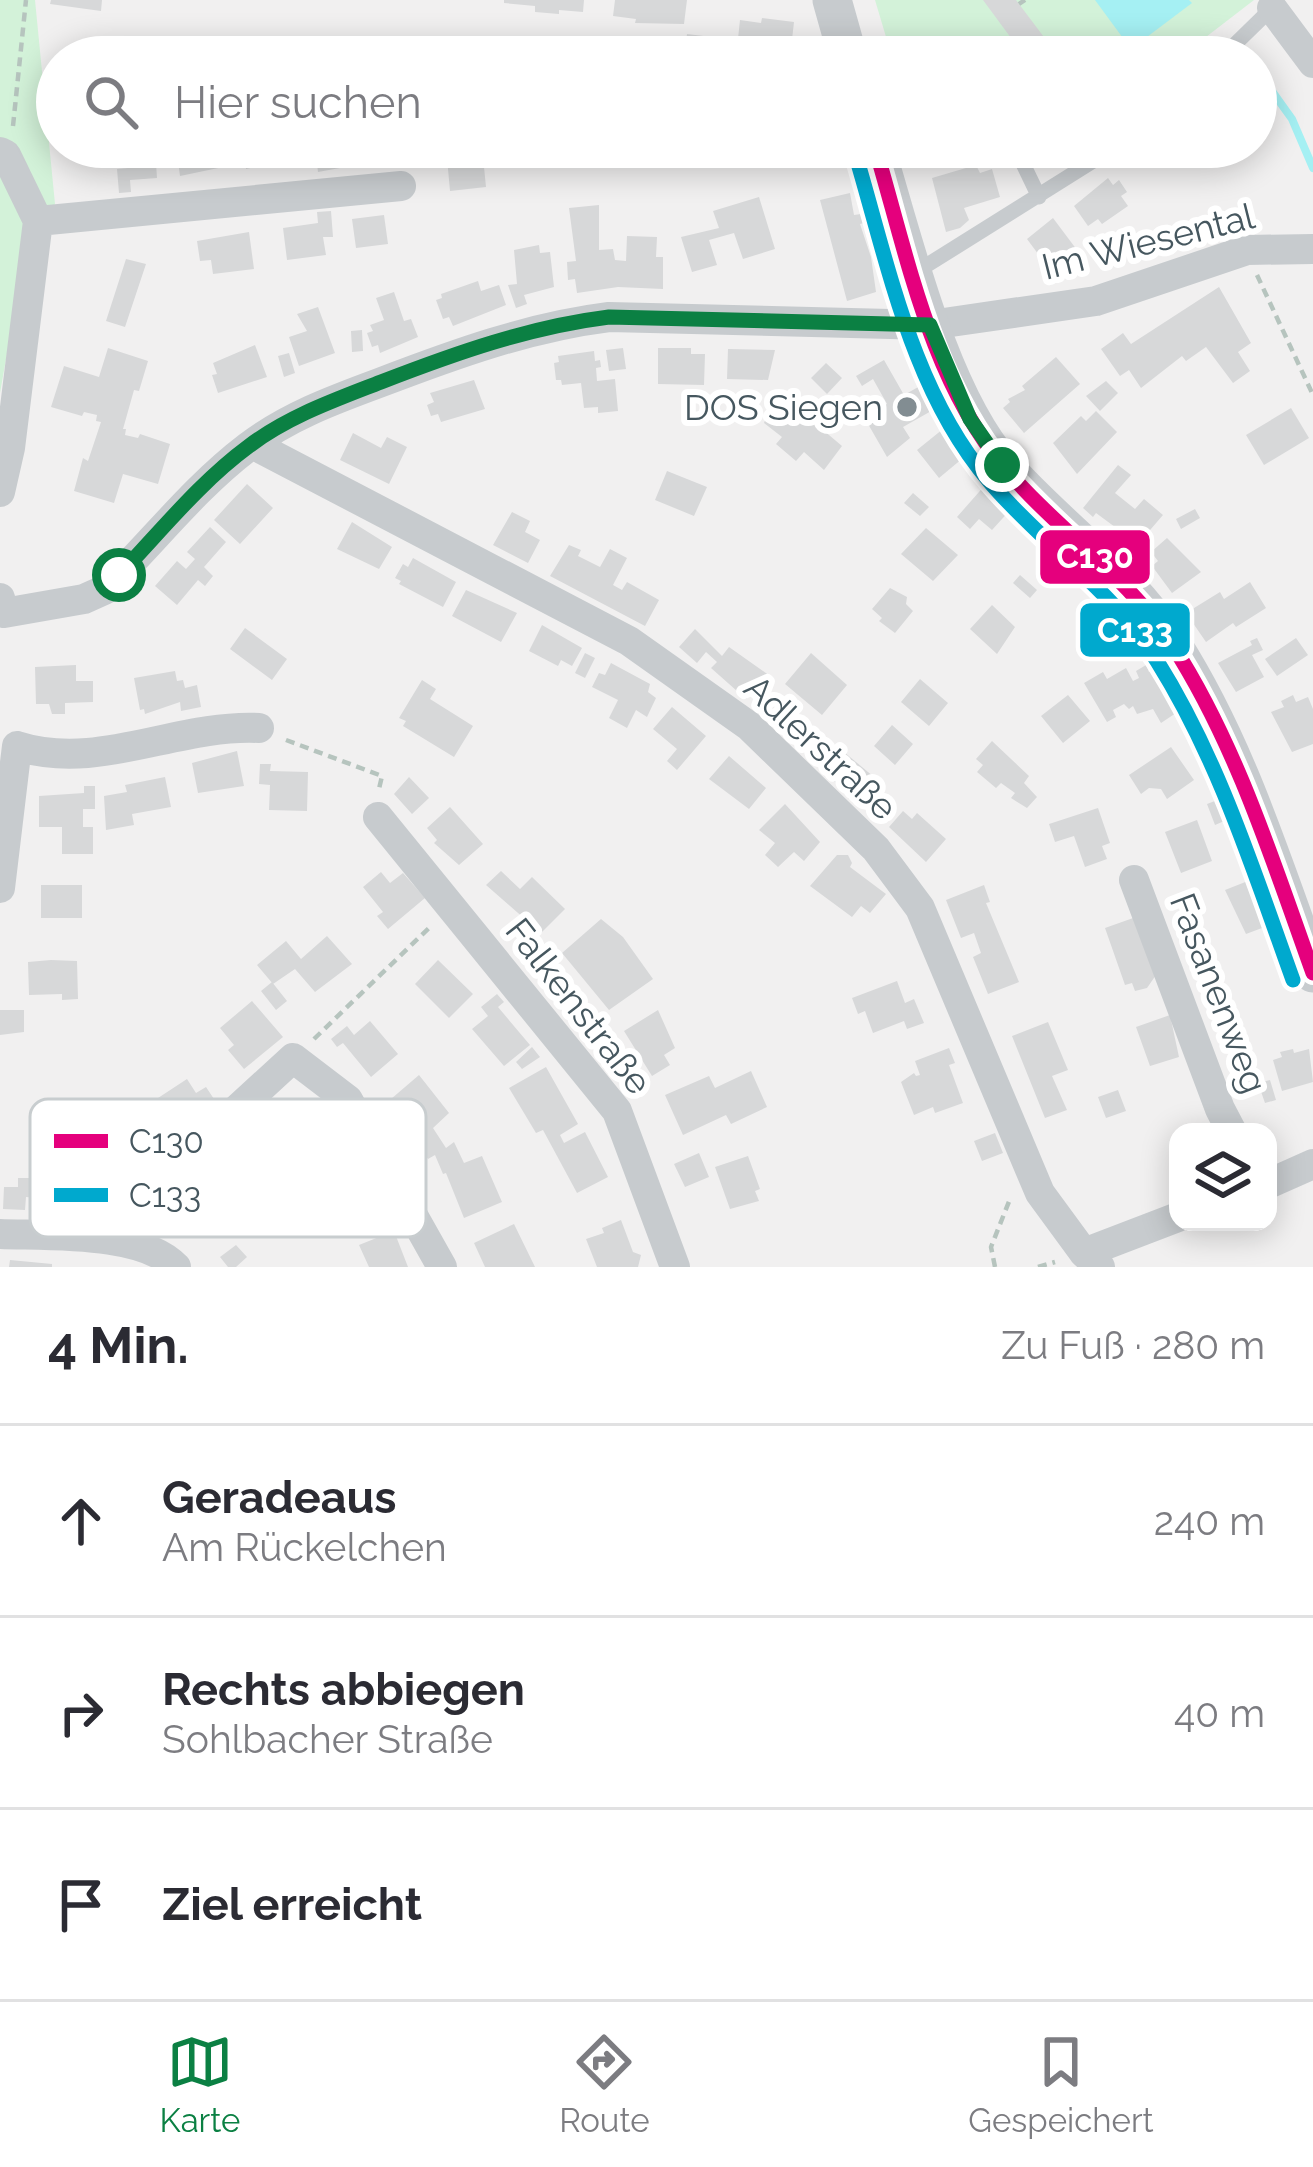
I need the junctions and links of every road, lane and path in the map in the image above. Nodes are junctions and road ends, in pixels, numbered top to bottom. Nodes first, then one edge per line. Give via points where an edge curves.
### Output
1 (26, 0) edge
2 (832, 0) edge
3 (1272, 8) joint
4 (842, 36) edge
5 (1247, 36) edge
6 (1313, 63) edge
7 (3, 154) edge
8 (881, 168) edge
9 (1025, 168) edge
10 (1083, 168) edge
11 (401, 186) dead end
12 (1039, 196) junction
13 (38, 221) junction
14 (1313, 249) edge
15 (1247, 250) junction
16 (913, 274) junction
17 (930, 325) junction
18 (1313, 395) edge
19 (252, 444) junction
20 (0, 492) edge
21 (1, 610) edge
22 (259, 728) dead end
23 (8, 739) edge
24 (294, 742) dead end
25 (382, 776) dead end
26 (378, 817) dead end
27 (1134, 880) dead end
28 (0, 888) edge
29 (452, 906) junction
30 (1313, 973) edge
31 (293, 1058) junction
32 (248, 1099) edge
33 (347, 1099) edge
34 (1227, 1123) edge
35 (1026, 1160) junction
36 (1313, 1164) edge
37 (1277, 1180) edge
38 (1169, 1222) edge
39 (0, 1234) edge
40 (30, 1236) edge
41 (51, 1237) edge
42 (122, 1237) edge
43 (425, 1237) edge
44 (119, 1241) junction
45 (1092, 1260) edge
46 (176, 1267) edge
47 (442, 1267) edge
48 (675, 1267) edge
49 (995, 1267) edge

1 - 7 path
2 - 4 street
3 - 5 lane
3 - 6 street
7 - 13 street
8 - 16 street
9 - 12 lane
10 - 12 lane
11 - 13 street
12 - 16 lane
13 - 20 street
14 - 15 street, Im Wiesental
15 - 17 street, Im Wiesental via 1096,301
15 - 18 path
16 - 17 street
17 - 19 street, Im Wiesental via 714,317 567,322 339,398
17 - 30 street via 970,419 1002,465 1116,574 1206,701
19 - 21 street, Im Wiesental via 104,590
19 - 35 street, Adlerstraße via 629,640 748,725 876,849 920,908
22 - 23 street via 226,727 71,757
23 - 28 street
24 - 25 path
26 - 29 street, Falkenstraße
27 - 34 street, Fasanenweg
29 - 31 path
29 - 48 street, Falkenstraße via 617,1111
31 - 32 street
31 - 33 street
35 - 45 street, Adlerstraße via 1040,1193
35 - 49 path via 991,1247
36 - 37 street
38 - 45 street
39 - 40 street
41 - 44 street
42 - 44 street
43 - 47 street
44 - 46 street

